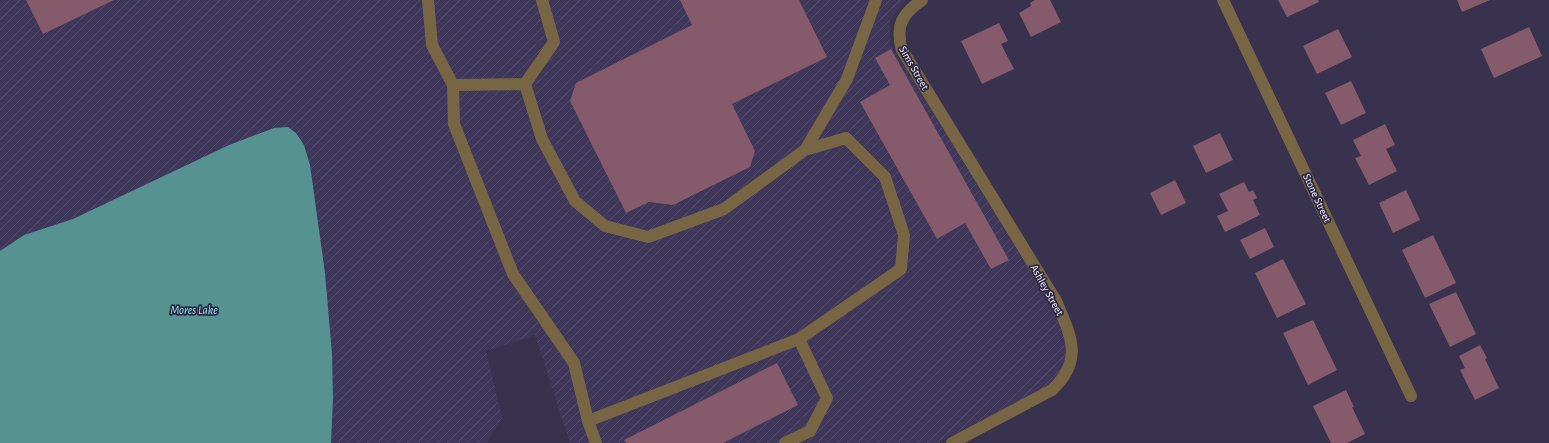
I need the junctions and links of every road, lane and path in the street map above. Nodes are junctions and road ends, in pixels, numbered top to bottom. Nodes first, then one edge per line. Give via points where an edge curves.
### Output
1 (428, 0) edge
2 (542, 0) edge
3 (876, 0) edge
4 (922, 0) edge
5 (1223, 0) edge
6 (453, 84) junction
7 (525, 84) junction
8 (956, 137) joint
9 (804, 150) junction
10 (799, 339) junction
11 (1411, 396) dead end
12 (588, 421) junction
13 (596, 443) edge
14 (786, 443) edge
15 (952, 443) edge

1 - 6 street via 432,44
2 - 7 street via 554,42
3 - 9 street via 847,79
4 - 8 street, Sims Street via 907,13 898,30 899,40 902,50
5 - 11 street, Stone Street
6 - 7 street
6 - 12 street via 454,124 513,274 574,363
7 - 9 street via 542,139 575,201 605,226 648,237 724,209
8 - 15 street, Ashley Street via 1056,301 1070,337 1073,355 1070,368 1063,380 1052,390
9 - 10 street via 846,138 884,177 904,234 901,269
10 - 12 street
10 - 14 street via 826,398 810,431
12 - 13 street

